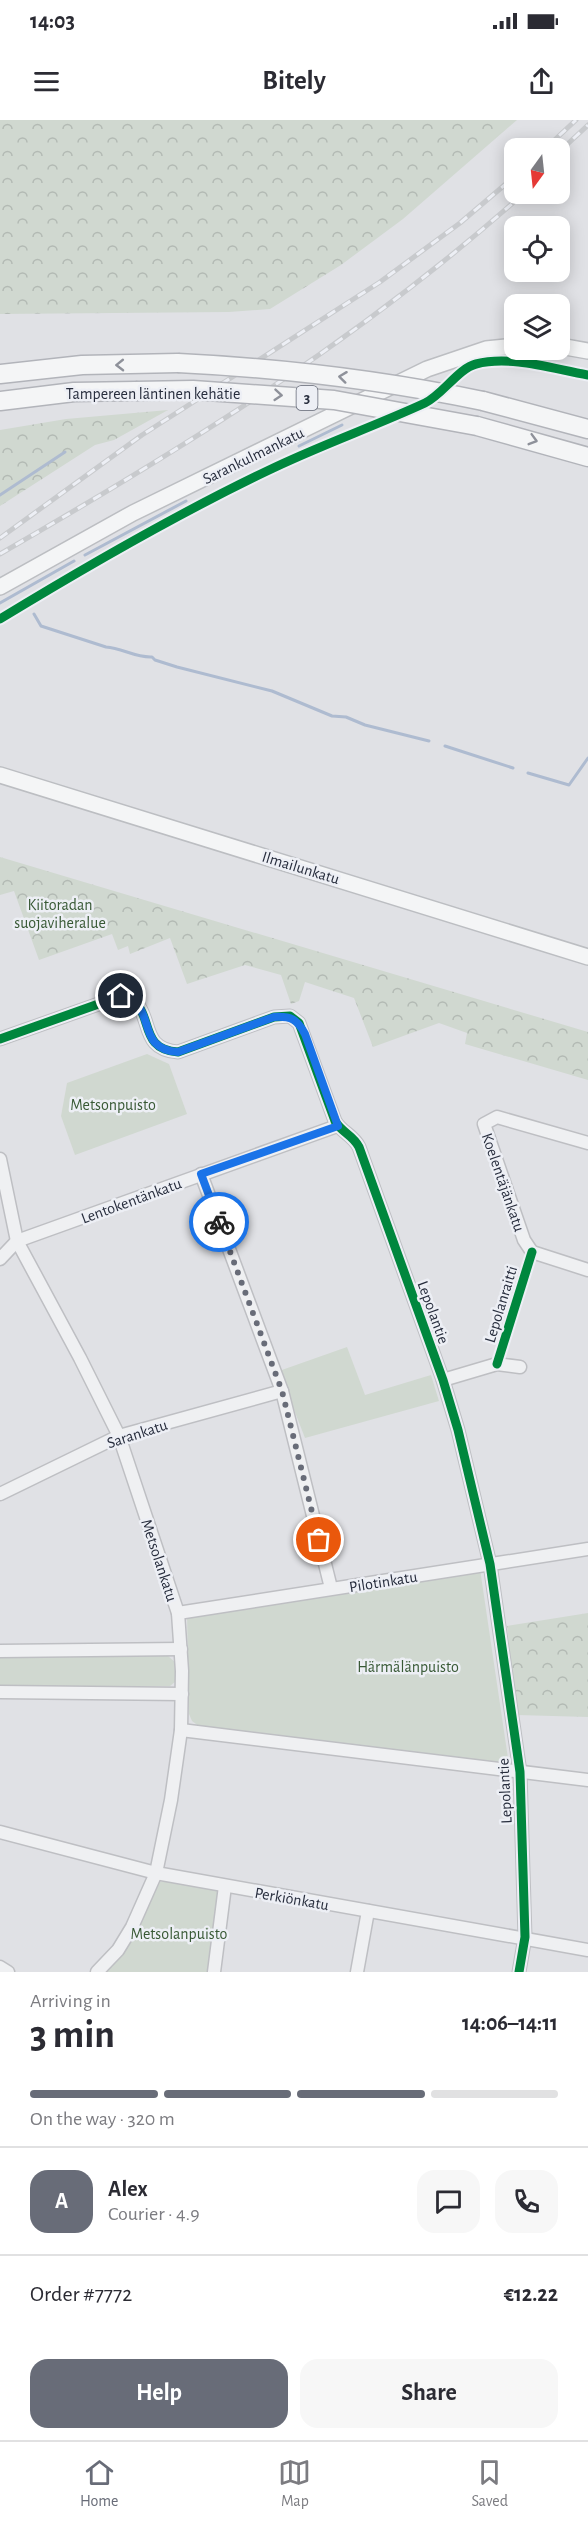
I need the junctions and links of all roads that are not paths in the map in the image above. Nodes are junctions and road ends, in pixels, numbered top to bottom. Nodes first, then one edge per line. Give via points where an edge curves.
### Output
1 (504, 347) edge
2 (570, 348) edge
3 (588, 351) edge
4 (4, 373) edge
5 (0, 400) edge
6 (588, 429) edge
7 (588, 457) edge
8 (0, 587) edge
9 (4, 775) edge
10 (588, 957) edge
11 (0, 1039) edge
12 (338, 1126) junction
13 (588, 1143) edge
14 (0, 1159) edge
15 (201, 1174) junction
16 (17, 1241) junction
17 (0, 1259) edge
18 (588, 1270) edge
19 (520, 1367) dead end
20 (443, 1380) junction
21 (282, 1391) junction
22 (119, 1436) junction
23 (0, 1494) edge
24 (588, 1549) edge
25 (490, 1564) junction
26 (331, 1588) junction
27 (178, 1613) junction
28 (182, 1650) junction
29 (0, 1651) edge
30 (0, 1692) edge
31 (182, 1694) junction
32 (181, 1730) junction
33 (520, 1772) junction
34 (588, 1780) edge
35 (0, 1832) edge
36 (156, 1873) junction
37 (225, 1886) junction
38 (368, 1911) junction
39 (525, 1937) junction
40 (588, 1950) edge
41 (0, 1967) edge
42 (8, 1972) edge
43 (97, 1972) edge
44 (214, 1972) edge
45 (357, 1972) edge
46 (519, 1972) edge

1 - 8 main road, Sarankulmankatu via 486,349 427,369 133,513
2 - 3 main road
6 -> 4 highway, Tampereen läntinen kehätie / 3, bridge via 420,388 316,373 178,363 82,365
5 -> 7 highway, Tampereen läntinen kehätie / 3, bridge via 74,392 193,390 334,400 477,426
9 - 10 main road, Ilmailunkatu
11 - 12 street, Lepolantie via 121,996 138,1003 152,1039 164,1051 178,1052 274,1017 290,1017 305,1034
12 - 15 street, Lentokentänkatu
12 - 20 street, Lepolantie via 355,1138 359,1147
13 - 18 street, Koelentäjänkatu via 497,1117 484,1124 524,1240 532,1252
14 - 16 street, Metsolankatu
15 - 16 street, Lentokentänkatu
15 - 21 street
16 - 17 street, Lentokentänkatu
16 - 22 street, Metsolankatu
19 - 20 street via 497,1364
20 - 25 street, Lepolantie
21 - 22 street, Sarankatu
21 - 26 street
22 - 23 street, Sarankatu
22 - 27 street, Metsolankatu
24 - 25 street, Pilotinkatu
25 - 26 street, Pilotinkatu
25 - 33 street, Lepolantie
26 - 27 street, Pilotinkatu
27 - 28 street, Metsolankatu
28 - 29 street
28 - 31 street, Metsolankatu
30 - 31 street
31 - 32 street, Metsolankatu
32 - 33 street
32 - 36 street, Metsolankatu
33 - 34 street
33 - 39 street, Lepolantie
35 - 36 street, Perkiönkatu
36 - 37 street, Perkiönkatu
36 - 43 street, Metsolankatu via 132,1927 118,1950
37 - 38 street, Perkiönkatu
37 - 44 street
38 - 39 street, Perkiönkatu
38 - 45 street
39 - 40 street, Perkiönkatu
39 - 46 street, Lepolantie
41 - 42 street

